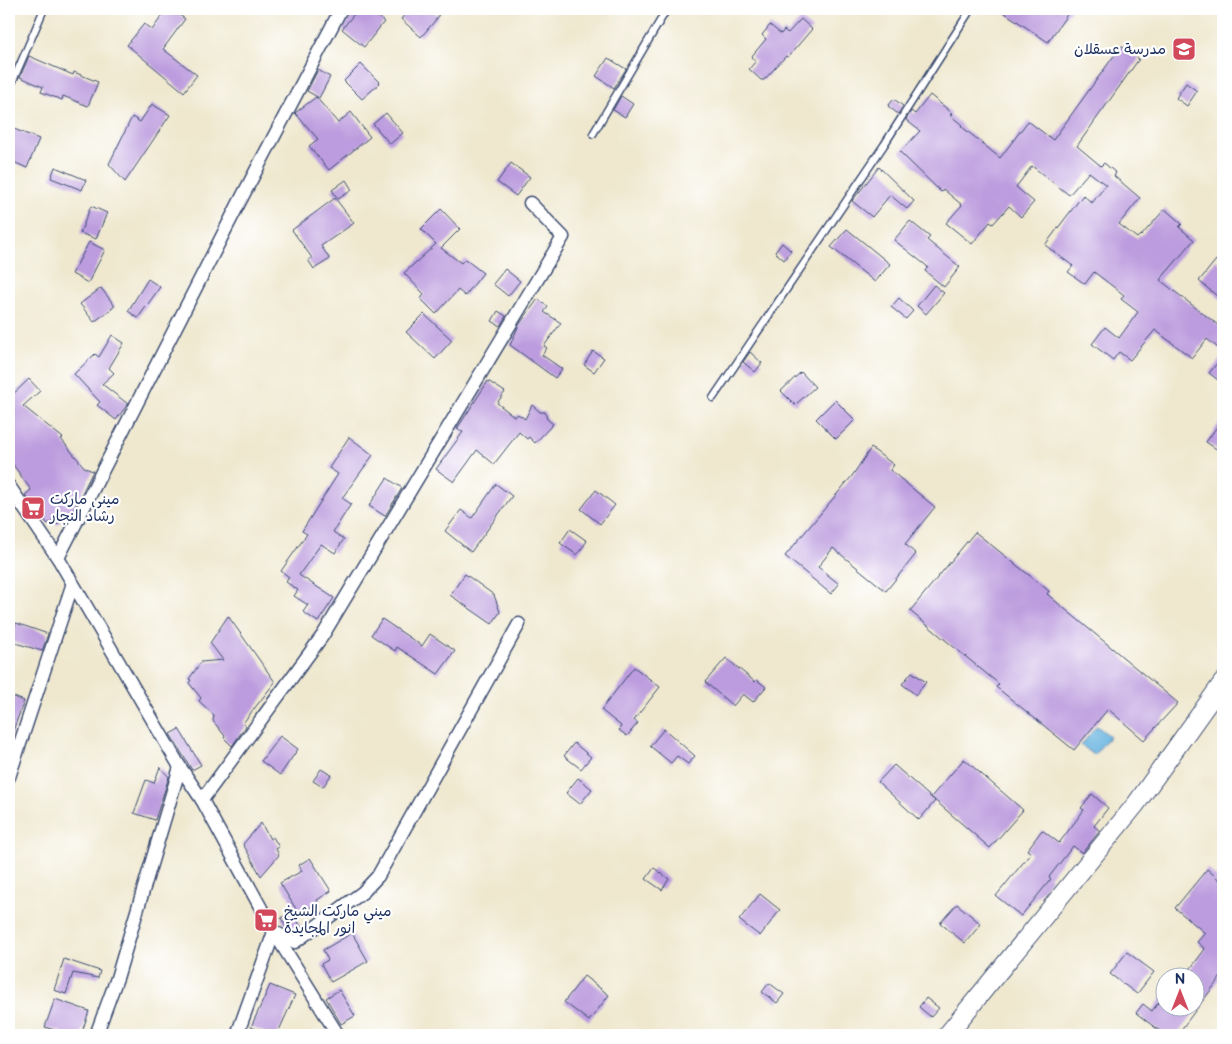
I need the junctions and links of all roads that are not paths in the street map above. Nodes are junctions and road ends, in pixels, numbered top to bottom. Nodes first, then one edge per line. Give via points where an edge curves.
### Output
1 (44, 9) edge
2 (341, 9) edge
3 (667, 9) edge
4 (971, 9) edge
5 (9, 90) edge
6 (593, 134) dead end
7 (530, 203) dead end
8 (713, 398) dead end
9 (9, 486) edge
10 (58, 558) junction
11 (72, 586) junction
12 (519, 624) dead end
13 (1223, 682) edge
14 (180, 767) junction
15 (9, 777) edge
16 (202, 800) junction
17 (274, 932) junction
18 (96, 1035) edge
19 (237, 1035) edge
20 (338, 1035) edge
21 (947, 1035) edge

1 - 5 lane
2 - 10 street
3 - 6 lane
4 - 8 lane via 884,145
7 - 16 street via 564,237 324,635
9 - 10 street
10 - 11 street
11 - 14 street
11 - 15 street
12 - 17 street via 378,876 363,892 295,942
13 - 21 street via 1136,804
14 - 16 street
14 - 18 street via 117,978
16 - 17 street
17 - 19 street
17 - 20 street

